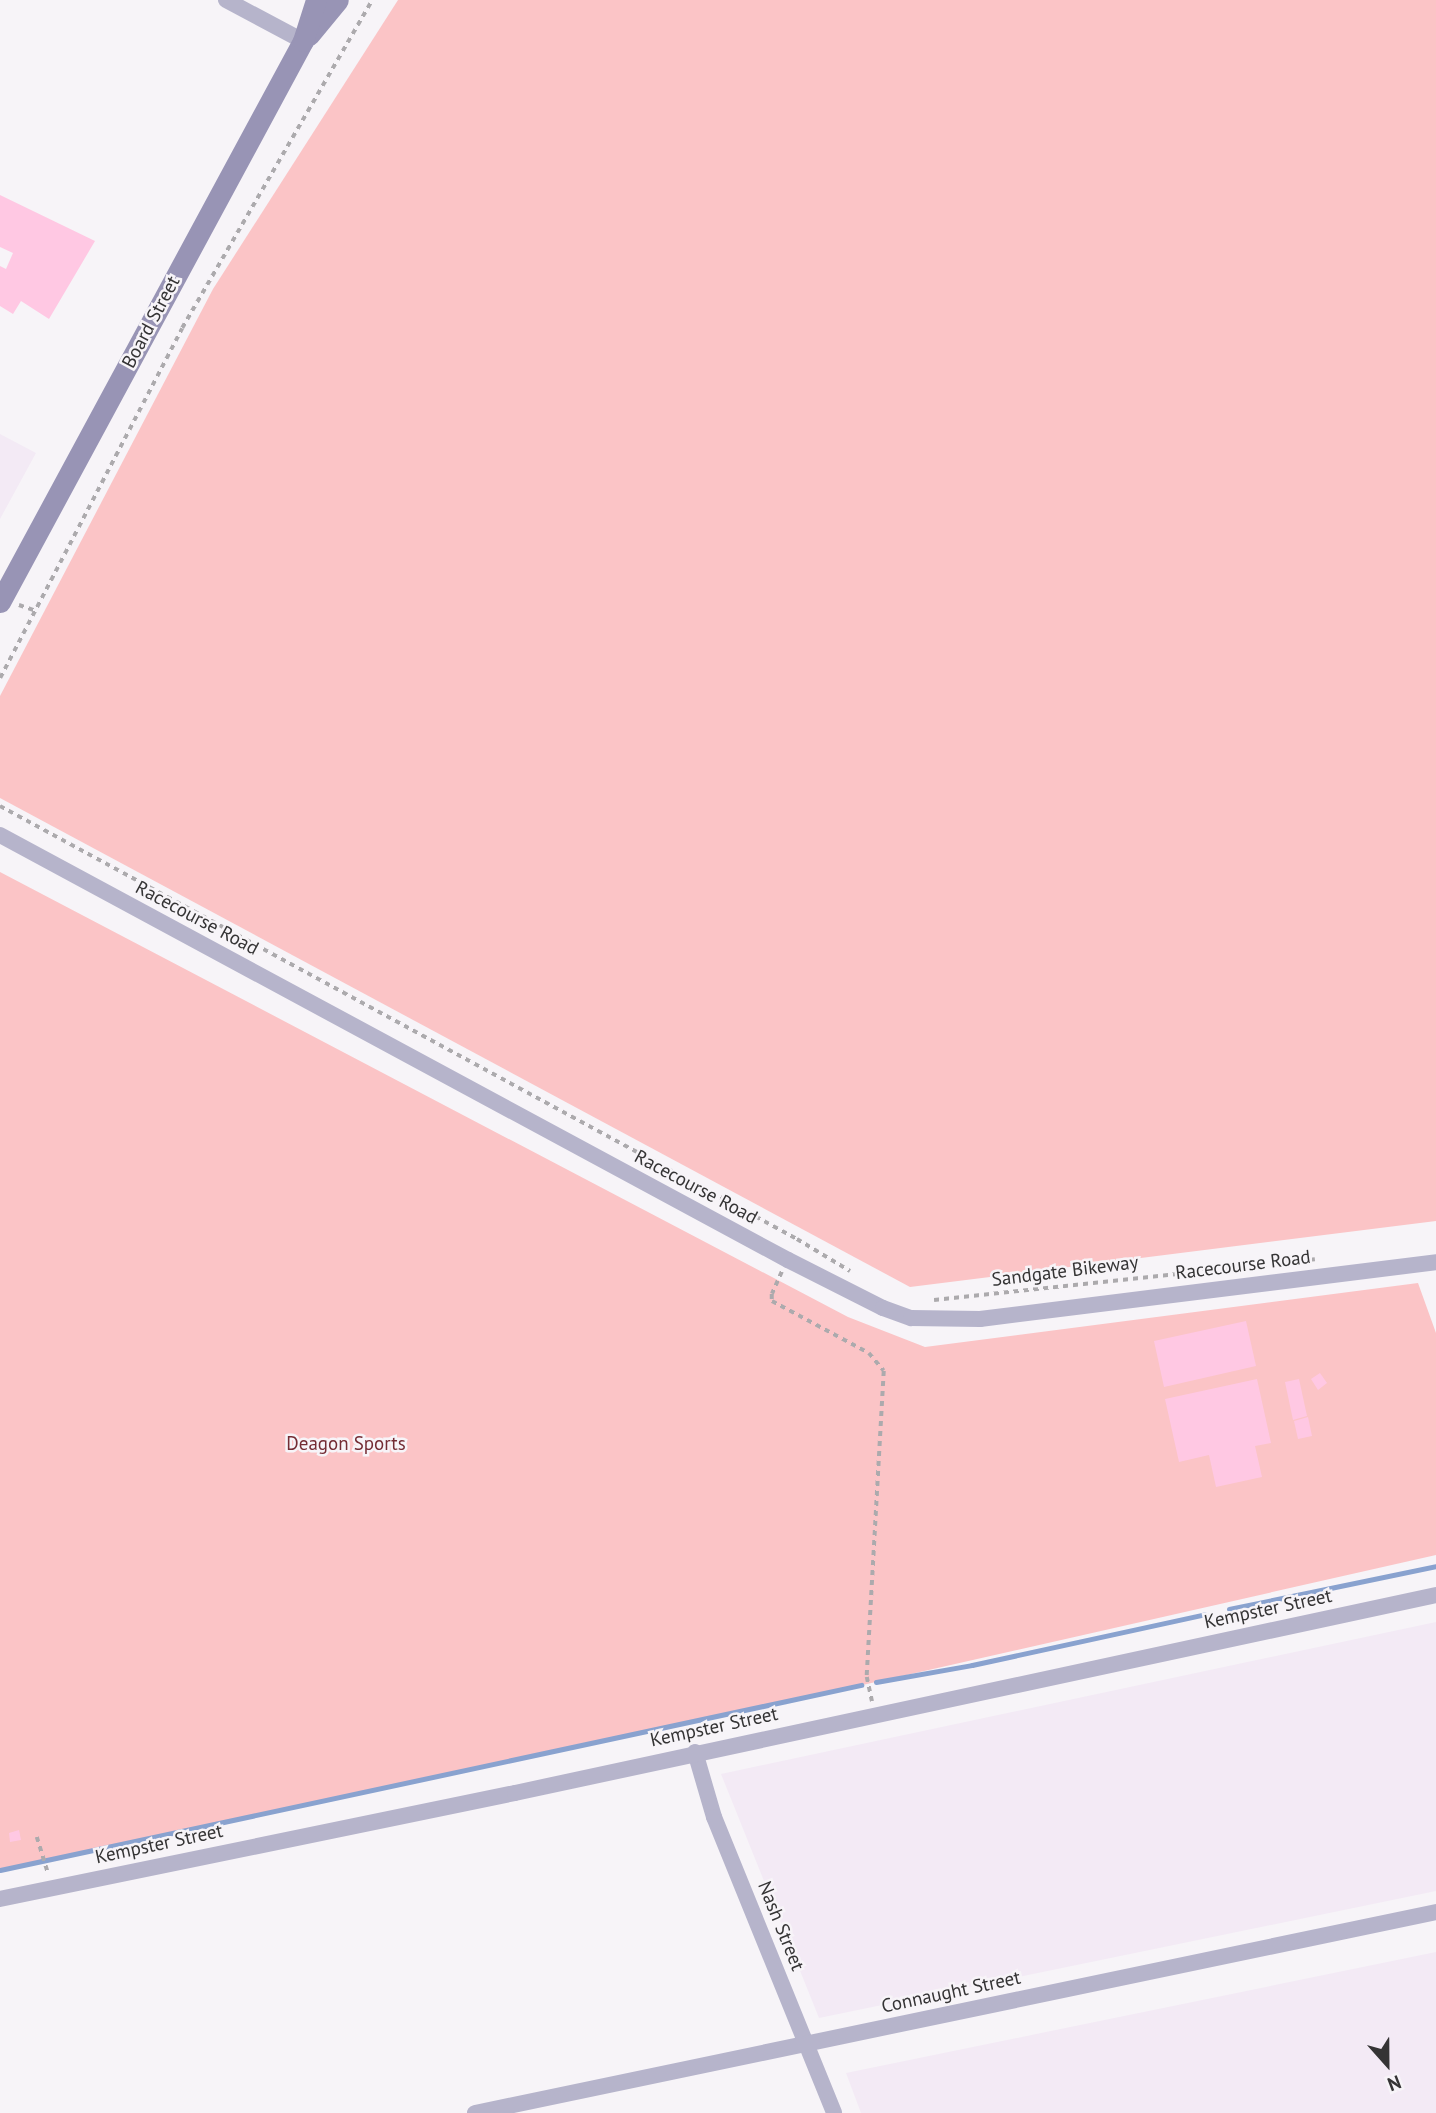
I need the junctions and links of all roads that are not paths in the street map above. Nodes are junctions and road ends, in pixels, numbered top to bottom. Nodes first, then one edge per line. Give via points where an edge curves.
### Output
1 (226, 0) edge
2 (316, 0) edge
3 (338, 0) edge
4 (303, 41) junction
5 (0, 602) edge
6 (0, 835) edge
7 (1436, 1262) edge
8 (1436, 1595) edge
9 (695, 1752) junction
10 (0, 1899) edge
11 (1436, 1912) edge
12 (806, 2044) junction
13 (475, 2113) edge
14 (834, 2113) edge

1 - 4 street
2 - 4 main road, Board Street
3 - 4 main road, Board Street
4 - 5 main road, Board Street
6 - 7 street, Racecourse Road via 788,1260 911,1318 980,1319
8 - 9 street, Kempster Street
9 - 10 street, Kempster Street
9 - 12 street, Nash Street via 713,1817
11 - 12 street, Connaught Street
12 - 13 street, Connaught Street
12 - 14 street, Nash Street

